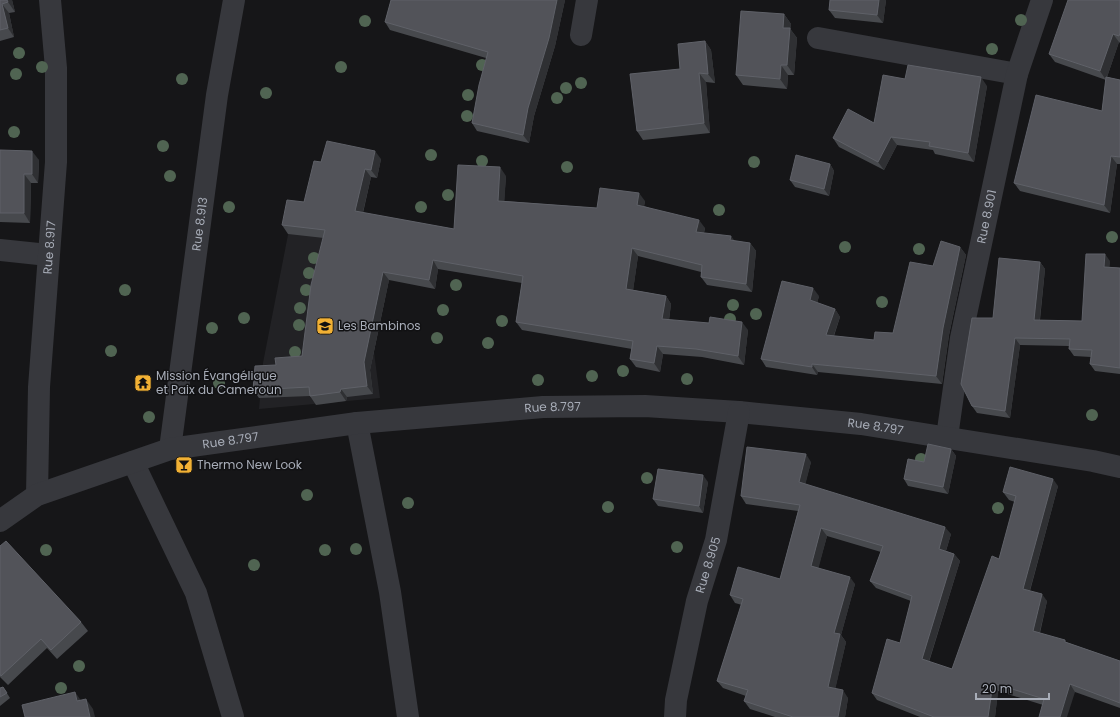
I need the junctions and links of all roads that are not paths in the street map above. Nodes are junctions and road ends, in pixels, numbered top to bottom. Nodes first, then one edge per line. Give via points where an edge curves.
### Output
1 (50, 0) edge
2 (234, 0) edge
3 (587, 0) edge
4 (1042, 0) edge
5 (581, 35) dead end
6 (818, 38) dead end
7 (1017, 74) junction
8 (0, 250) edge
9 (48, 254) junction
10 (739, 412) junction
11 (357, 423) junction
12 (947, 437) junction
13 (170, 449) junction
14 (133, 462) junction
15 (1120, 467) edge
16 (38, 495) junction
17 (0, 521) edge
18 (233, 717) edge
19 (408, 717) edge
20 (675, 717) edge

1 - 9 street, Rue 8.917 via 56,68 56,162
2 - 13 street, Rue 8.913 via 215,103
3 - 5 street
4 - 7 street, Rue 8.901
6 - 7 street
7 - 12 street, Rue 8.901 via 961,338
8 - 9 street
9 - 16 street, Rue 8.917 via 39,387
10 - 11 street, Rue 8.797 via 645,406 543,407
10 - 12 street, Rue 8.797 via 861,424
10 - 20 street, Rue 8.905 via 716,540 697,601 676,700
11 - 13 street, Rue 8.797
11 - 19 street via 390,592
12 - 15 street, Rue 8.797
13 - 14 street, Rue 8.797
14 - 16 street, Rue 8.797
14 - 18 street via 196,593
16 - 17 street, Rue 8.797

